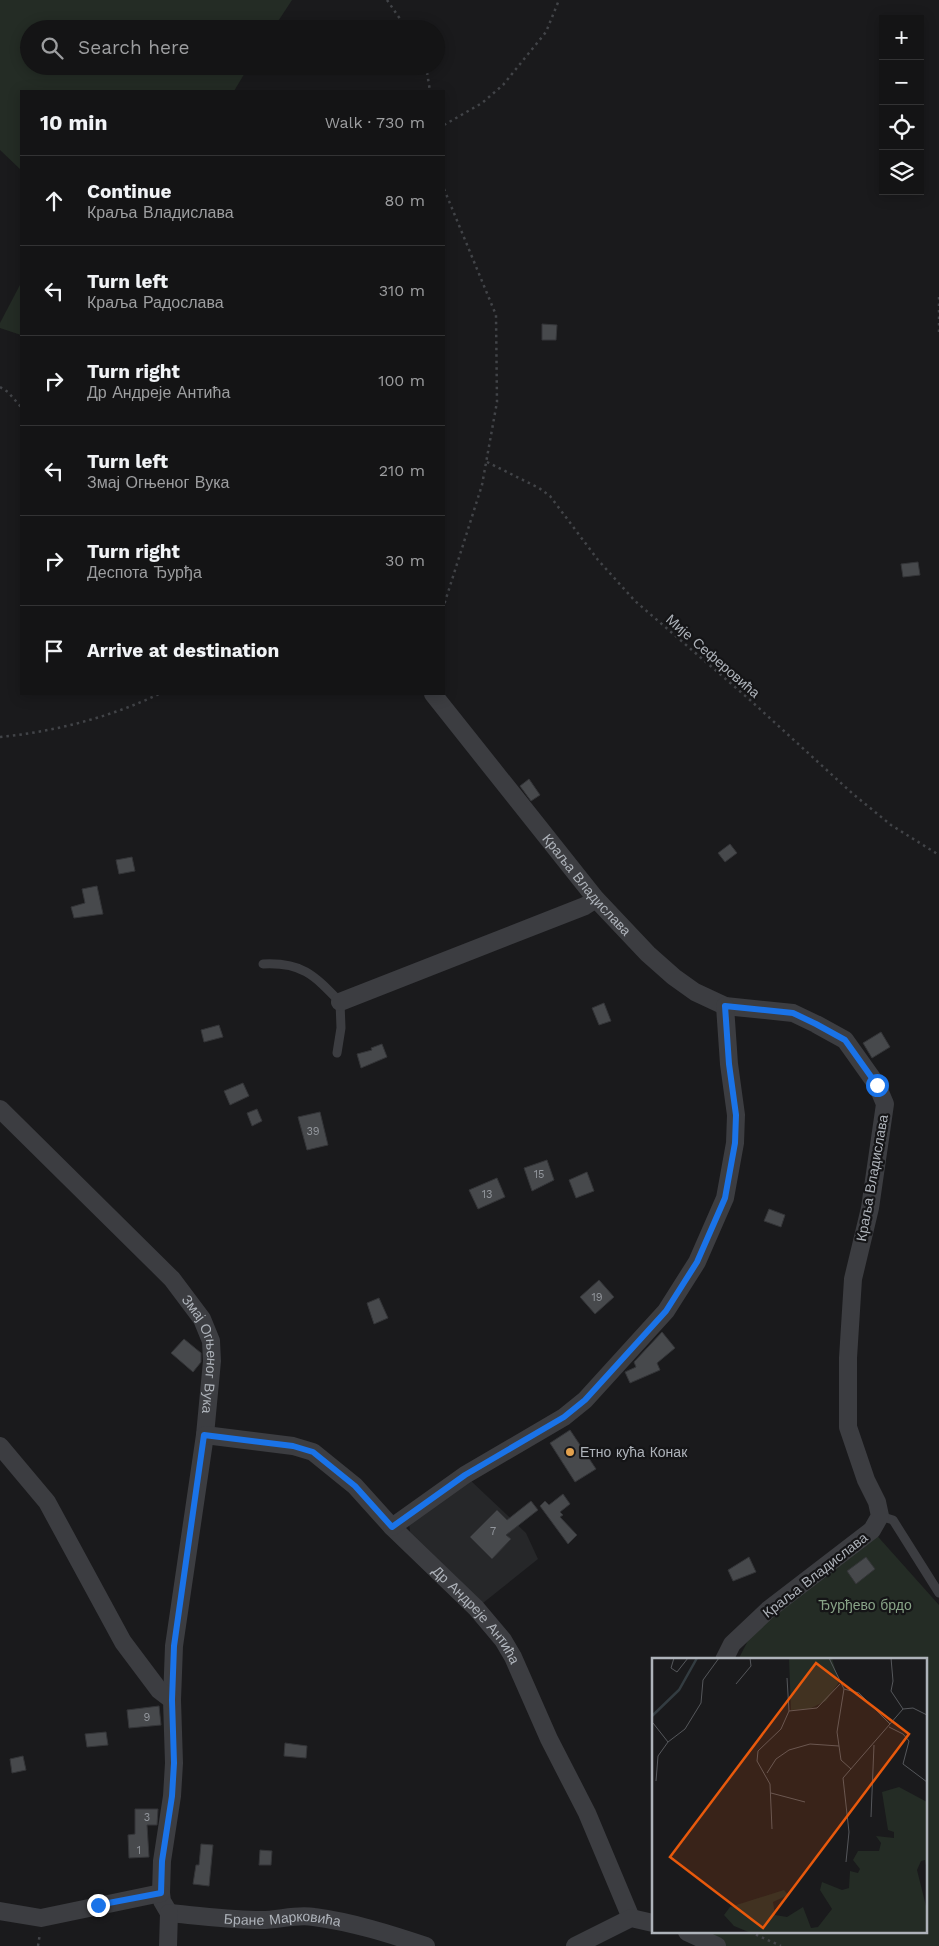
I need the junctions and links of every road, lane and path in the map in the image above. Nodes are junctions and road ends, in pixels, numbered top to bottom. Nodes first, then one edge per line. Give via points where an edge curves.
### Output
1 (387, 0) edge
2 (559, 0) edge
3 (400, 20) edge
4 (427, 75) edge
5 (430, 90) edge
6 (445, 124) edge
7 (445, 191) edge
8 (939, 297) edge
9 (939, 334) edge
10 (0, 387) edge
11 (20, 407) edge
12 (487, 462) junction
13 (445, 602) edge
14 (156, 695) edge
15 (434, 695) edge
16 (0, 737) edge
17 (939, 855) edge
18 (596, 899) junction
19 (263, 964) dead end
20 (340, 1002) junction
21 (725, 1006) junction
22 (337, 1053) dead end
23 (0, 1109) edge
24 (204, 1435) junction
25 (0, 1446) edge
26 (880, 1516) junction
27 (392, 1527) junction
28 (939, 1593) edge
29 (725, 1658) edge
30 (172, 1700) junction
31 (161, 1893) junction
32 (0, 1911) edge
33 (169, 1913) junction
34 (631, 1918) junction
35 (652, 1923) edge
36 (691, 1934) edge
37 (754, 1934) edge
38 (168, 1946) edge
39 (426, 1946) edge
40 (575, 1946) edge
41 (717, 1946) edge
42 (781, 1946) edge

1 - 3 path
2 - 6 path via 546,32 503,85 482,103
4 - 5 path
7 - 12 path via 496,315 497,402
8 - 9 path
10 - 11 path
12 - 13 path
12 - 17 path, Мије Сеферовића via 550,496 598,560 635,601 861,800 891,825
14 - 16 path via 83,721 24,735
15 - 18 street, Краља Владислава
18 - 20 street
18 - 21 street, Краља Владислава via 674,977
19 - 20 lane via 294,965 319,979
20 - 22 lane via 341,1028
21 - 26 street, Краља Владислава via 793,1013 845,1040 877,1085 884,1104 870,1208 853,1279 848,1368 848,1427 866,1480 878,1502
21 - 27 street via 736,1115 735,1143 725,1198 697,1262 666,1311 585,1400 564,1417 465,1475
23 - 24 street, Змај Огњеног Вука via 172,1279 202,1319 211,1341 212,1360
24 - 27 street, Др Андреје Антића via 293,1446 313,1452 355,1486
24 - 30 street, Змај Огњеног Вука via 174,1646
25 - 30 street via 47,1502 123,1642 159,1690
26 - 28 lane via 892,1520
26 - 29 street, Краља Владислава via 872,1530 768,1610 732,1644
27 - 34 street, Др Андреје Антића via 476,1608 503,1640 580,1798
30 - 31 street, Змај Огњеног Вука via 173,1772
31 - 32 street via 41,1918
31 - 33 street, Змај Огњеног Вука
33 - 38 street
33 - 39 street, Бране Марковића via 264,1920 314,1916
34 - 35 street
34 - 40 street
36 - 41 street
37 - 42 path

